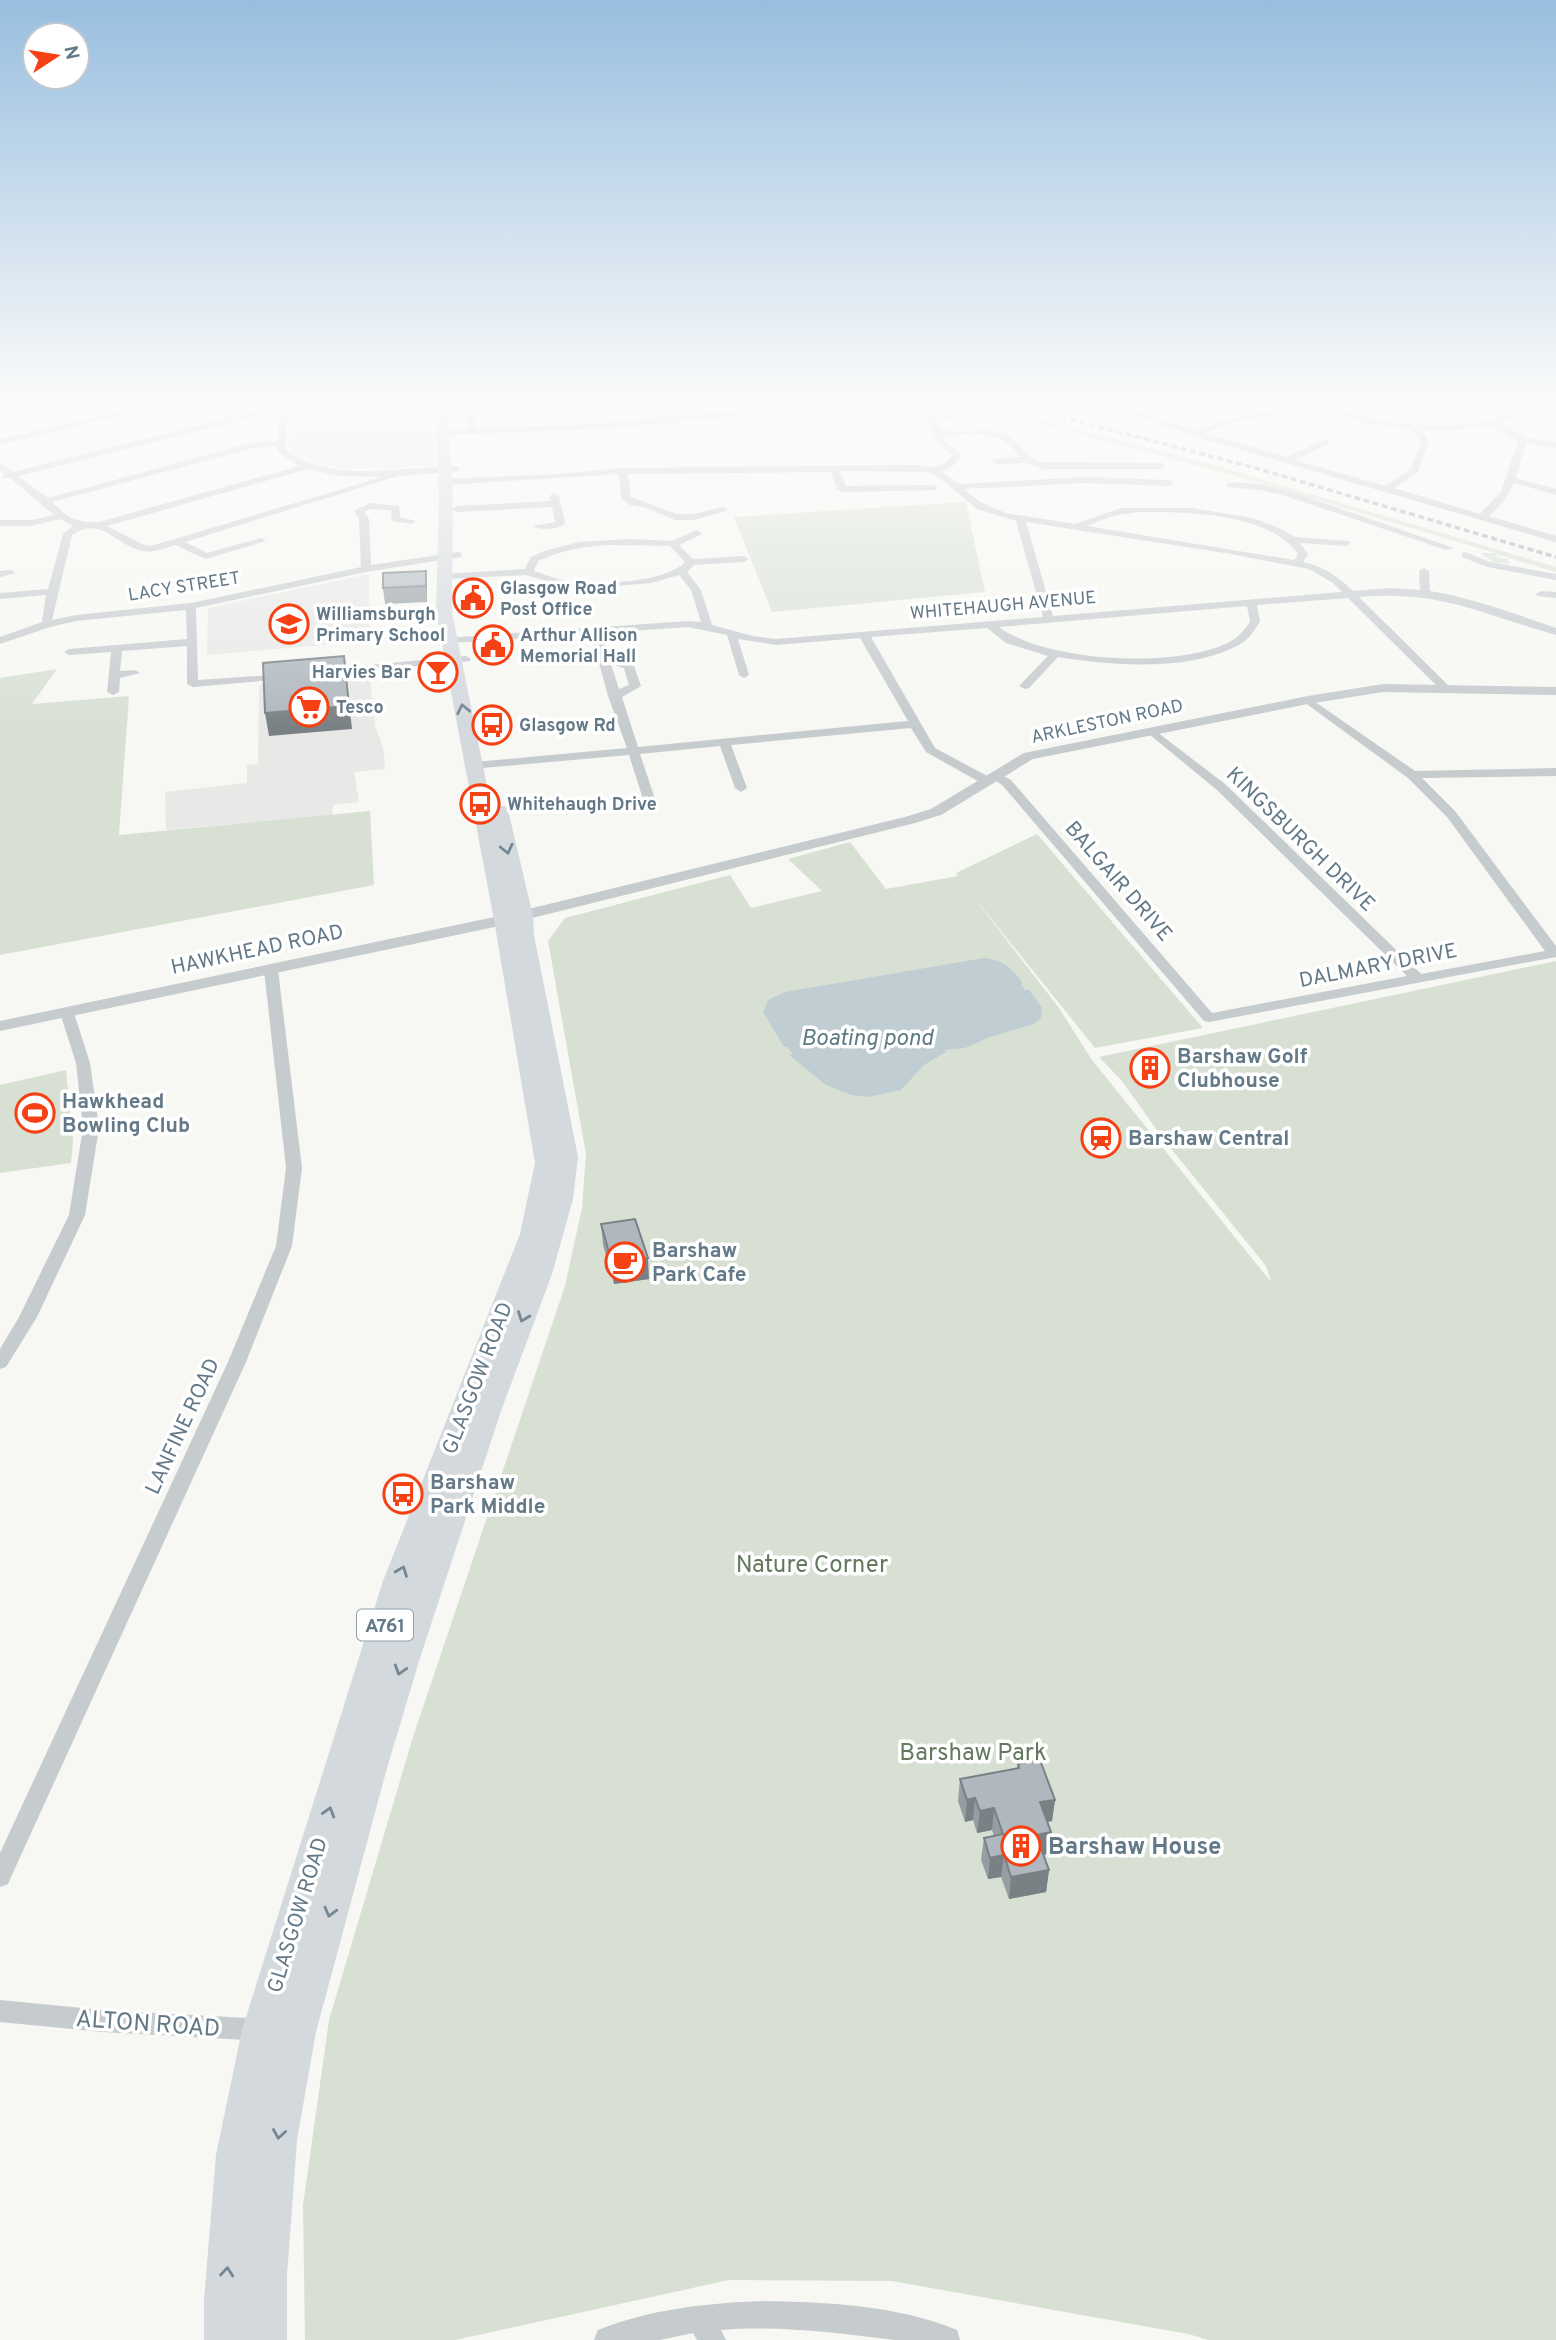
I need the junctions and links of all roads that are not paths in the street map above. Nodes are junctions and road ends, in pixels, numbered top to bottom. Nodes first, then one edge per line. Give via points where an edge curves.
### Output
1 (55, 509) edge
2 (155, 509) edge
3 (285, 509) edge
4 (363, 509) edge
5 (396, 509) edge
6 (451, 509) edge
7 (457, 509) edge
8 (557, 509) edge
9 (658, 509) edge
10 (987, 509) edge
11 (1334, 509) edge
12 (1456, 509) edge
13 (1492, 509) edge
14 (723, 510) dead end
15 (61, 516) junction
16 (1482, 517) junction
17 (1020, 519) junction
18 (411, 521) dead end
19 (0, 523) edge
20 (99, 525) junction
21 (79, 526) junction
22 (538, 526) dead end
23 (1075, 528) junction
24 (697, 533) dead end
25 (1556, 539) edge
26 (1295, 540) junction
27 (177, 541) junction
28 (261, 541) dead end
29 (1346, 543) dead end
30 (673, 544) junction
31 (452, 555) junction
32 (744, 559) dead end
33 (691, 562) junction
34 (1297, 563) junction
35 (366, 569) junction
36 (1424, 571) dead end
37 (529, 572) junction
38 (682, 573) junction
39 (451, 576) junction
40 (1556, 577) edge
41 (52, 592) junction
42 (1425, 592) junction
43 (1351, 594) junction
44 (1541, 594) dead end
45 (1556, 595) edge
46 (0, 596) edge
47 (1250, 602) junction
48 (191, 606) junction
49 (1049, 619) junction
50 (47, 624) junction
51 (707, 625) junction
52 (990, 625) junction
53 (594, 630) junction
54 (1556, 632) edge
55 (732, 635) junction
56 (864, 635) junction
57 (456, 639) junction
58 (0, 641) edge
59 (192, 642) junction
60 (117, 649) junction
61 (69, 653) dead end
62 (1054, 656) junction
63 (602, 657) junction
64 (459, 660) junction
65 (135, 673) dead end
66 (319, 673) edge
67 (115, 675) junction
68 (293, 675) edge
69 (744, 675) dead end
70 (1025, 686) dead end
71 (1445, 688) junction
72 (1556, 691) edge
73 (113, 692) dead end
74 (614, 696) junction
75 (1308, 700) junction
76 (915, 724) junction
77 (1153, 732) junction
78 (724, 743) junction
79 (633, 751) junction
80 (481, 765) junction
81 (1556, 772) edge
82 (1412, 775) junction
83 (991, 778) junction
84 (741, 788) dead end
85 (650, 802) dead end
86 (514, 918) junction
87 (271, 970) junction
88 (1418, 979) junction
89 (67, 1013) junction
90 (1209, 1017) joint
91 (0, 1027) edge
92 (0, 1363) edge
93 (0, 1877) edge
94 (0, 2011) edge
95 (261, 2030) junction
96 (297, 2032) junction
97 (706, 2329) edge
98 (225, 2340) edge
99 (266, 2340) edge
100 (608, 2340) edge
101 (947, 2340) edge

1 - 15 street
2 - 20 street
3 - 27 street
4 - 35 street via 359,511 365,519
5 - 18 street via 395,519
6 - 31 main road, GLASGOW ROAD / A761
7 - 31 main road, GLASGOW ROAD / A761
8 - 22 street via 560,524
9 - 14 street via 675,517
10 - 17 street
11 - 40 street via 1449,548 1468,549 1470,553 1465,555 1493,567
12 - 16 street
13 - 16 street
15 - 19 street via 31,523
15 - 21 street
16 - 25 street
17 - 23 street
17 - 49 street
20 - 21 street
20 - 27 street via 142,548
21 - 41 street via 68,534
23 - 26 street via 1122,511 1182,510 1252,522
23 - 34 street
24 - 30 street
26 - 29 street
26 - 34 street via 1303,554
27 - 28 street via 206,556
30 - 33 street
30 - 37 street via 556,549 534,559
31 - 35 street, LACY STREET
31 - 39 main road, GLASGOW ROAD / A761
32 - 33 street
33 - 38 street
34 - 43 street via 1325,573
35 - 48 street, LACY STREET
36 - 42 street
37 - 38 street via 554,582 587,584
37 - 39 street
38 - 51 street via 692,580
39 - 57 main road, GLASGOW ROAD / A761 via 444,612
41 - 46 street
41 - 50 street
42 - 43 street, WHITEHAUGH AVENUE
42 - 54 street, WHITEHAUGH AVENUE via 1477,604
43 - 47 street, WHITEHAUGH AVENUE
43 - 71 street
44 - 45 street
47 - 49 street, WHITEHAUGH AVENUE
47 - 62 street via 1256,612 1251,630 1231,644 1198,655 1143,662
48 - 50 street, LACY STREET
48 - 59 street
49 - 52 street, WHITEHAUGH AVENUE
50 - 58 street, LACY STREET
51 - 53 street, WHITEHAUGH AVENUE
51 - 55 street, WHITEHAUGH AVENUE
52 - 56 street, WHITEHAUGH AVENUE
52 - 62 street via 1015,643
53 - 57 street, WHITEHAUGH AVENUE
53 - 63 street
55 - 56 street, WHITEHAUGH AVENUE via 776,642
55 - 69 street
56 - 76 street, BALGAIR DRIVE
57 - 64 main road, GLASGOW ROAD / A761
59 - 60 street
59 - 68 street via 193,684
60 - 61 street
60 - 67 street
62 - 70 street
63 - 74 street
63 - 74 street via 629,666 635,686
64 - 66 street
64 - 80 main road, GLASGOW ROAD / A761
65 - 67 street
67 - 73 street
71 - 72 street, ARKLESTON ROAD
71 - 75 street, ARKLESTON ROAD via 1367,690
74 - 79 street
75 - 77 street, ARKLESTON ROAD
75 - 82 street
76 - 78 street
76 - 83 street, BALGAIR DRIVE via 930,750
77 - 83 street, ARKLESTON ROAD via 1029,756
77 - 88 street, KINGSBURGH DRIVE via 1221,787
78 - 79 street
78 - 84 street
79 - 80 street
79 - 85 street
80 - 86 main road, GLASGOW ROAD / A761
81 - 82 street
82 - 88 street, DALMARY DRIVE via 1451,814 1554,953
83 - 86 street, ARKLESTON ROAD via 936,812 910,820
83 - 90 street, BALGAIR DRIVE via 1007,783
86 - 87 street, HAWKHEAD ROAD
95 -> 86 main road, GLASGOW ROAD / A761 via 398,1581 533,1234 547,1163
86 -> 96 main road, GLASGOW ROAD / A761 via 524,935 566,1157 561,1199 540,1274 487,1410 404,1658
87 - 89 street, HAWKHEAD ROAD
87 - 93 street, LANFINE ROAD via 294,1168 284,1246 237,1362
88 - 90 street, DALMARY DRIVE
89 - 91 street, HAWKHEAD ROAD
89 - 92 street via 83,1063 92,1128 77,1215 28,1317
94 - 95 street, ALTON ROAD
95 - 96 street, ALTON ROAD
98 -> 95 main road, GLASGOW ROAD / A761 via 236,2155
96 -> 99 main road, GLASGOW ROAD / A761 via 277,2140 266,2276
97 - 100 street
97 - 101 street via 809,2315

